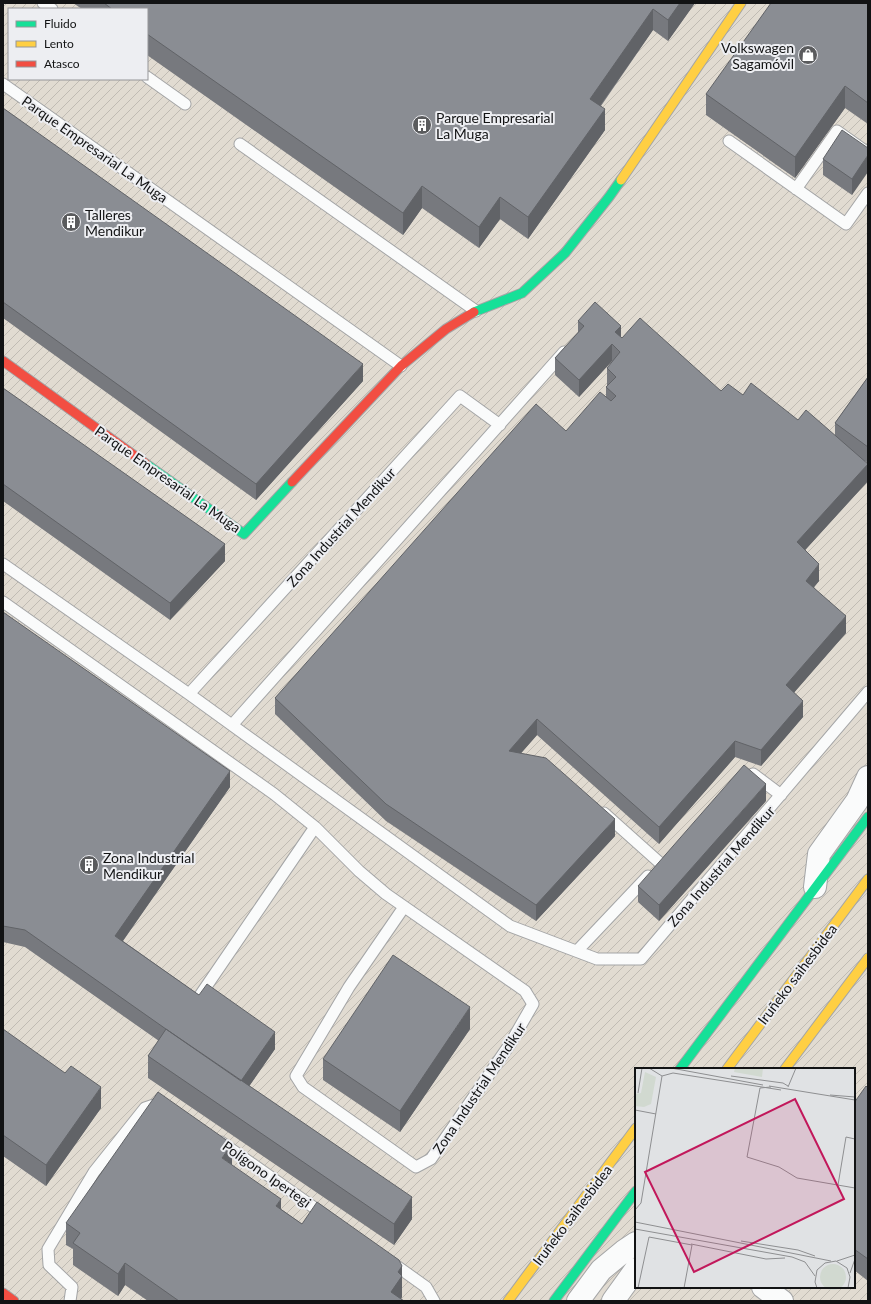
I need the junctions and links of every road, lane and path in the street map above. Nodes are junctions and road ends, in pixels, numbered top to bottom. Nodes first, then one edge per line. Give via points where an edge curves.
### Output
1 (741, 3) edge
2 (148, 78) edge
3 (3, 84) edge
4 (185, 104) dead end
5 (729, 141) dead end
6 (240, 144) dead end
7 (868, 153) edge
8 (796, 189) junction
9 (868, 193) edge
10 (476, 311) junction
11 (569, 347) edge
12 (3, 361) edge
13 (402, 366) junction
14 (500, 425) junction
15 (3, 564) edge
16 (3, 602) edge
17 (868, 692) edge
18 (189, 694) junction
19 (232, 725) junction
20 (741, 775) edge
21 (868, 777) edge
22 (781, 796) junction
23 (597, 806) edge
24 (868, 817) edge
25 (315, 827) junction
26 (668, 854) edge
27 (660, 863) junction
28 (868, 879) edge
29 (815, 887) junction
30 (404, 907) junction
31 (577, 951) junction
32 (868, 958) edge
33 (195, 1002) edge
34 (681, 1068) edge
35 (728, 1068) edge
36 (786, 1068) edge
37 (171, 1106) edge
38 (635, 1129) edge
39 (209, 1133) edge
40 (635, 1192) edge
41 (337, 1224) edge
42 (635, 1244) edge
43 (382, 1255) edge
44 (635, 1270) edge
45 (765, 1288) edge
46 (3, 1293) edge
47 (14, 1301) edge
48 (70, 1301) edge
49 (434, 1301) edge
50 (508, 1301) edge
51 (554, 1301) edge
52 (578, 1301) edge
53 (613, 1301) edge
54 (782, 1301) edge

1 - 10 main road, Parque Empresarial La Muga via 609,197 565,253 522,293
2 - 4 lane
3 - 13 lane, Parque Empresarial La Muga
5 - 8 lane
6 - 10 lane
7 - 8 lane via 837,132
8 - 9 lane via 846,224
10 - 13 main road, Parque Empresarial La Muga via 446,329
11 - 14 lane
12 - 13 main road, Parque Empresarial La Muga via 244,534
14 - 18 lane, Zona Industrial Mendikur via 460,396
14 - 19 lane
15 - 18 lane, Zona Industrial Mendikur
16 - 25 lane, Zona Industrial Mendikur via 274,794
17 - 22 lane, Zona Industrial Mendikur
18 - 19 lane, Zona Industrial Mendikur
19 - 31 lane, Zona Industrial Mendikur via 510,926
20 - 22 lane, Zona Industrial Mendikur via 746,770
21 - 29 street via 857,801 819,854
22 - 31 lane, Zona Industrial Mendikur via 641,959 597,959
23 - 27 lane
24 - 29 main road
25 - 30 lane, Zona Industrial Mendikur via 359,871
25 - 33 lane
26 - 27 lane
27 - 31 lane
28 - 35 main road, Iruñeko saihesbidea
29 - 34 main road
30 - 30 lane, Zona Industrial Mendikur via 526,991 533,1004 510,1044 431,1159 416,1167 303,1087 296,1076 349,987
32 - 36 main road
37 - 48 lane via 164,1102 144,1108 94,1172 48,1249 50,1265 72,1288
38 - 50 main road, Iruñeko saihesbidea
39 - 41 lane, Polígono Ipertegi
40 - 51 main road
42 - 52 street via 601,1270
43 - 49 lane via 426,1287
44 - 53 street
45 - 54 street
46 - 47 main road

